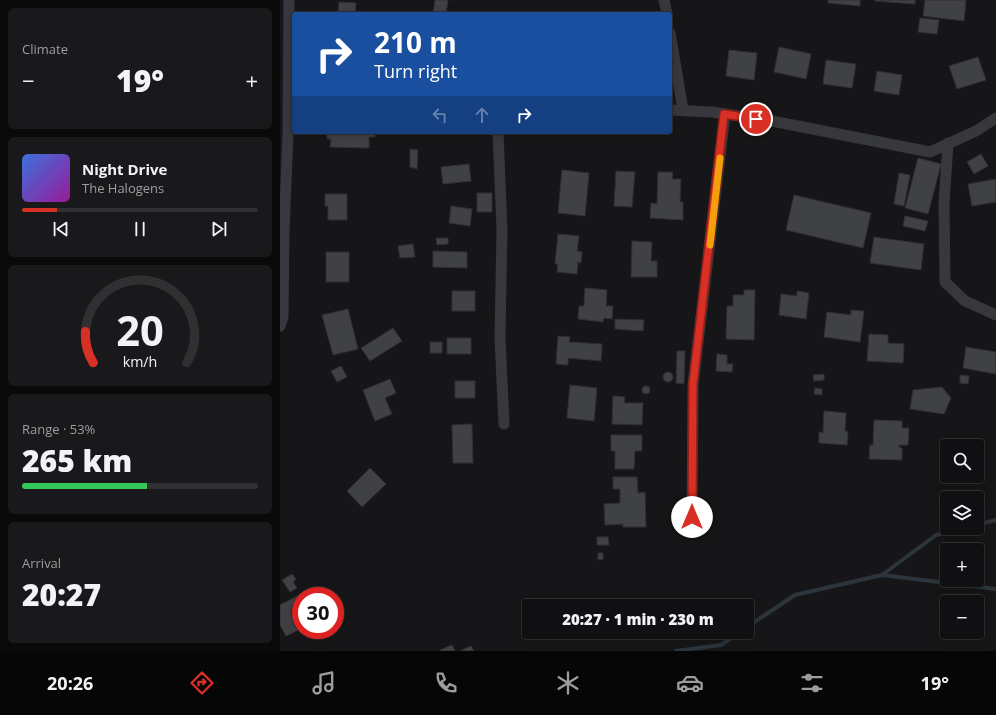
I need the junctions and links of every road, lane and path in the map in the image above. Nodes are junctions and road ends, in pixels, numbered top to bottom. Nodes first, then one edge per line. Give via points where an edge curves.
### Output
1 (289, 0) edge
2 (664, 0) edge
3 (667, 12) edge
4 (672, 44) edge
5 (672, 110) edge
6 (683, 110) junction
7 (724, 114) junction
8 (996, 118) edge
9 (498, 134) edge
10 (948, 144) junction
11 (996, 315) edge
12 (280, 326) edge
13 (504, 424) dead end
14 (692, 517) dead end

1 - 12 street via 283,317
2 - 3 street
4 - 6 street
5 - 6 street
6 - 7 street
7 - 10 street via 779,122 930,152
7 - 14 street via 693,384
8 - 10 street
9 - 13 street via 502,230 500,338
10 - 11 street via 944,204 945,282 965,301

